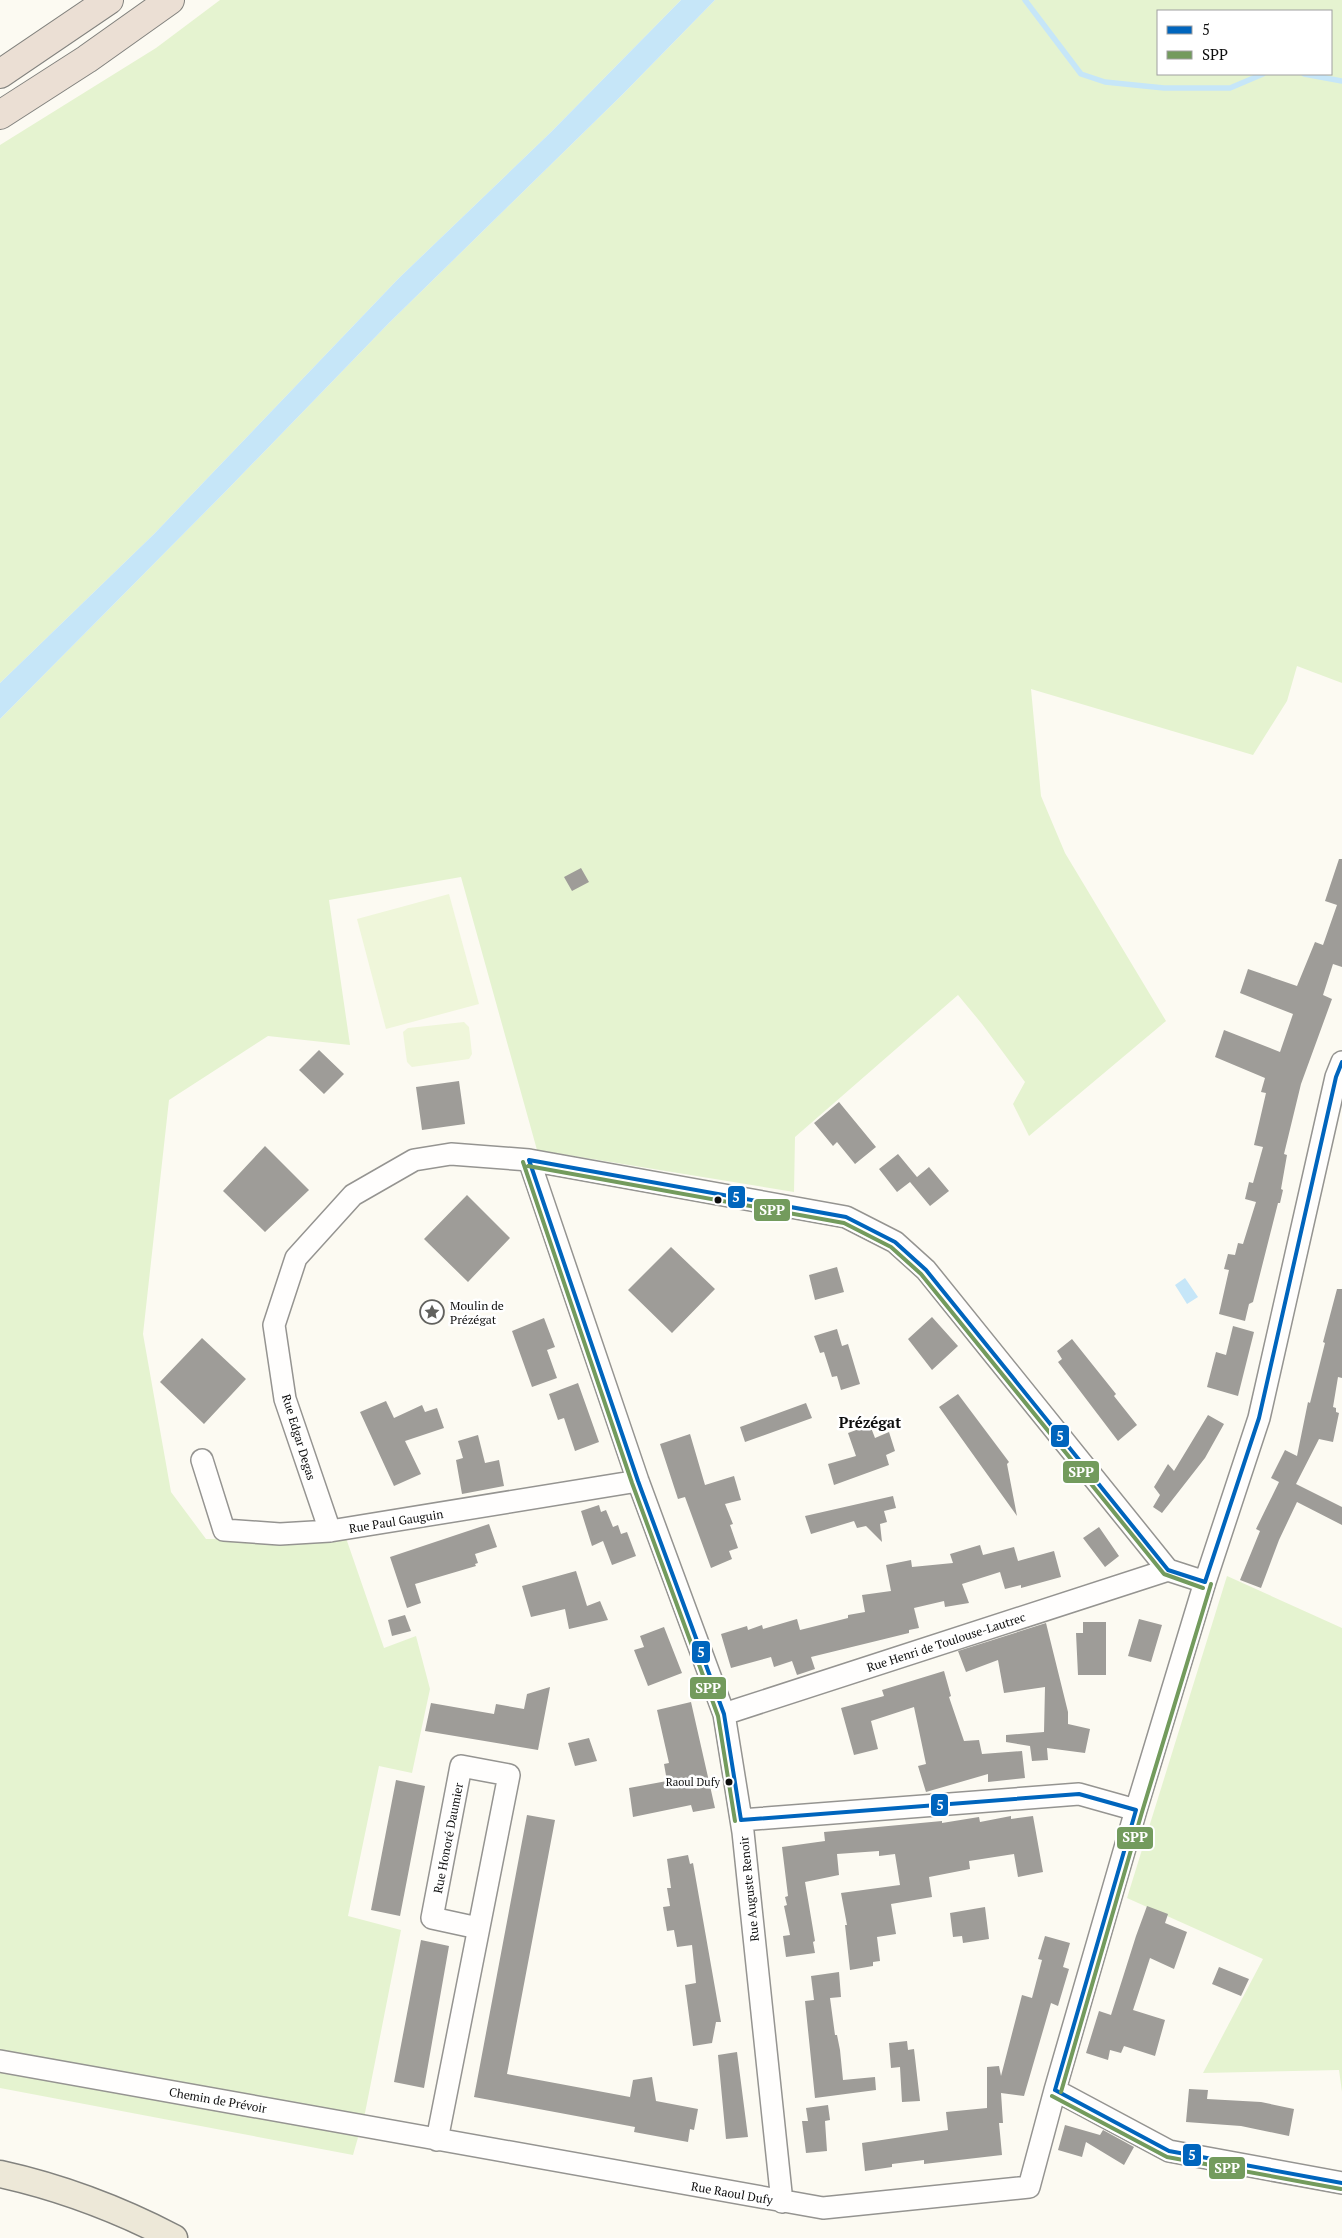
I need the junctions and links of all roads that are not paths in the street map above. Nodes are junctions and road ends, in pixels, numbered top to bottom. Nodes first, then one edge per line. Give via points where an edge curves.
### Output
1 (109, 0) edge
2 (170, 0) edge
3 (0, 74) edge
4 (0, 115) edge
5 (1342, 1062) edge
6 (529, 1160) junction
7 (202, 1460) dead end
8 (638, 1481) junction
9 (330, 1531) junction
10 (1168, 1570) junction
11 (1205, 1582) junction
12 (724, 1714) junction
13 (1136, 1810) junction
14 (741, 1820) junction
15 (478, 1928) junction
16 (0, 2061) edge
17 (1055, 2090) junction
18 (437, 2140) junction
19 (0, 2174) edge
20 (1342, 2183) edge
21 (782, 2202) junction
22 (174, 2238) edge

1 - 3 highway
2 - 4 highway
5 - 11 street via 1312,1179 1259,1418
6 - 8 street, Rue Auguste Renoir
6 - 9 street, Rue Edgar Degas via 451,1154 414,1160 353,1196 296,1258 274,1325 286,1399
6 - 10 street, Rue Edgar Degas via 846,1216 895,1242 926,1270
7 - 9 street, Rue Paul Gauguin via 224,1530 280,1534
8 - 9 street, Rue Paul Gauguin
8 - 12 street, Rue Auguste Renoir
10 - 11 street
10 - 12 street, Rue Henri de Toulouse-Lautrec
11 - 13 street
12 - 14 street, Rue Auguste Renoir
13 - 14 street via 1079,1794
13 - 17 street
14 - 21 street, Rue Auguste Renoir
15 - 15 street, Rue Honoré Daumier via 509,1775 461,1766 432,1918
15 - 18 street, Rue Honoré Daumier
16 - 18 street, Chemin de Prévoir
17 - 20 street via 1169,2151
17 - 21 street, Rue Raoul Dufy via 1029,2187 823,2208
18 - 21 street, Rue Raoul Dufy
19 - 22 main road via 122,2214

